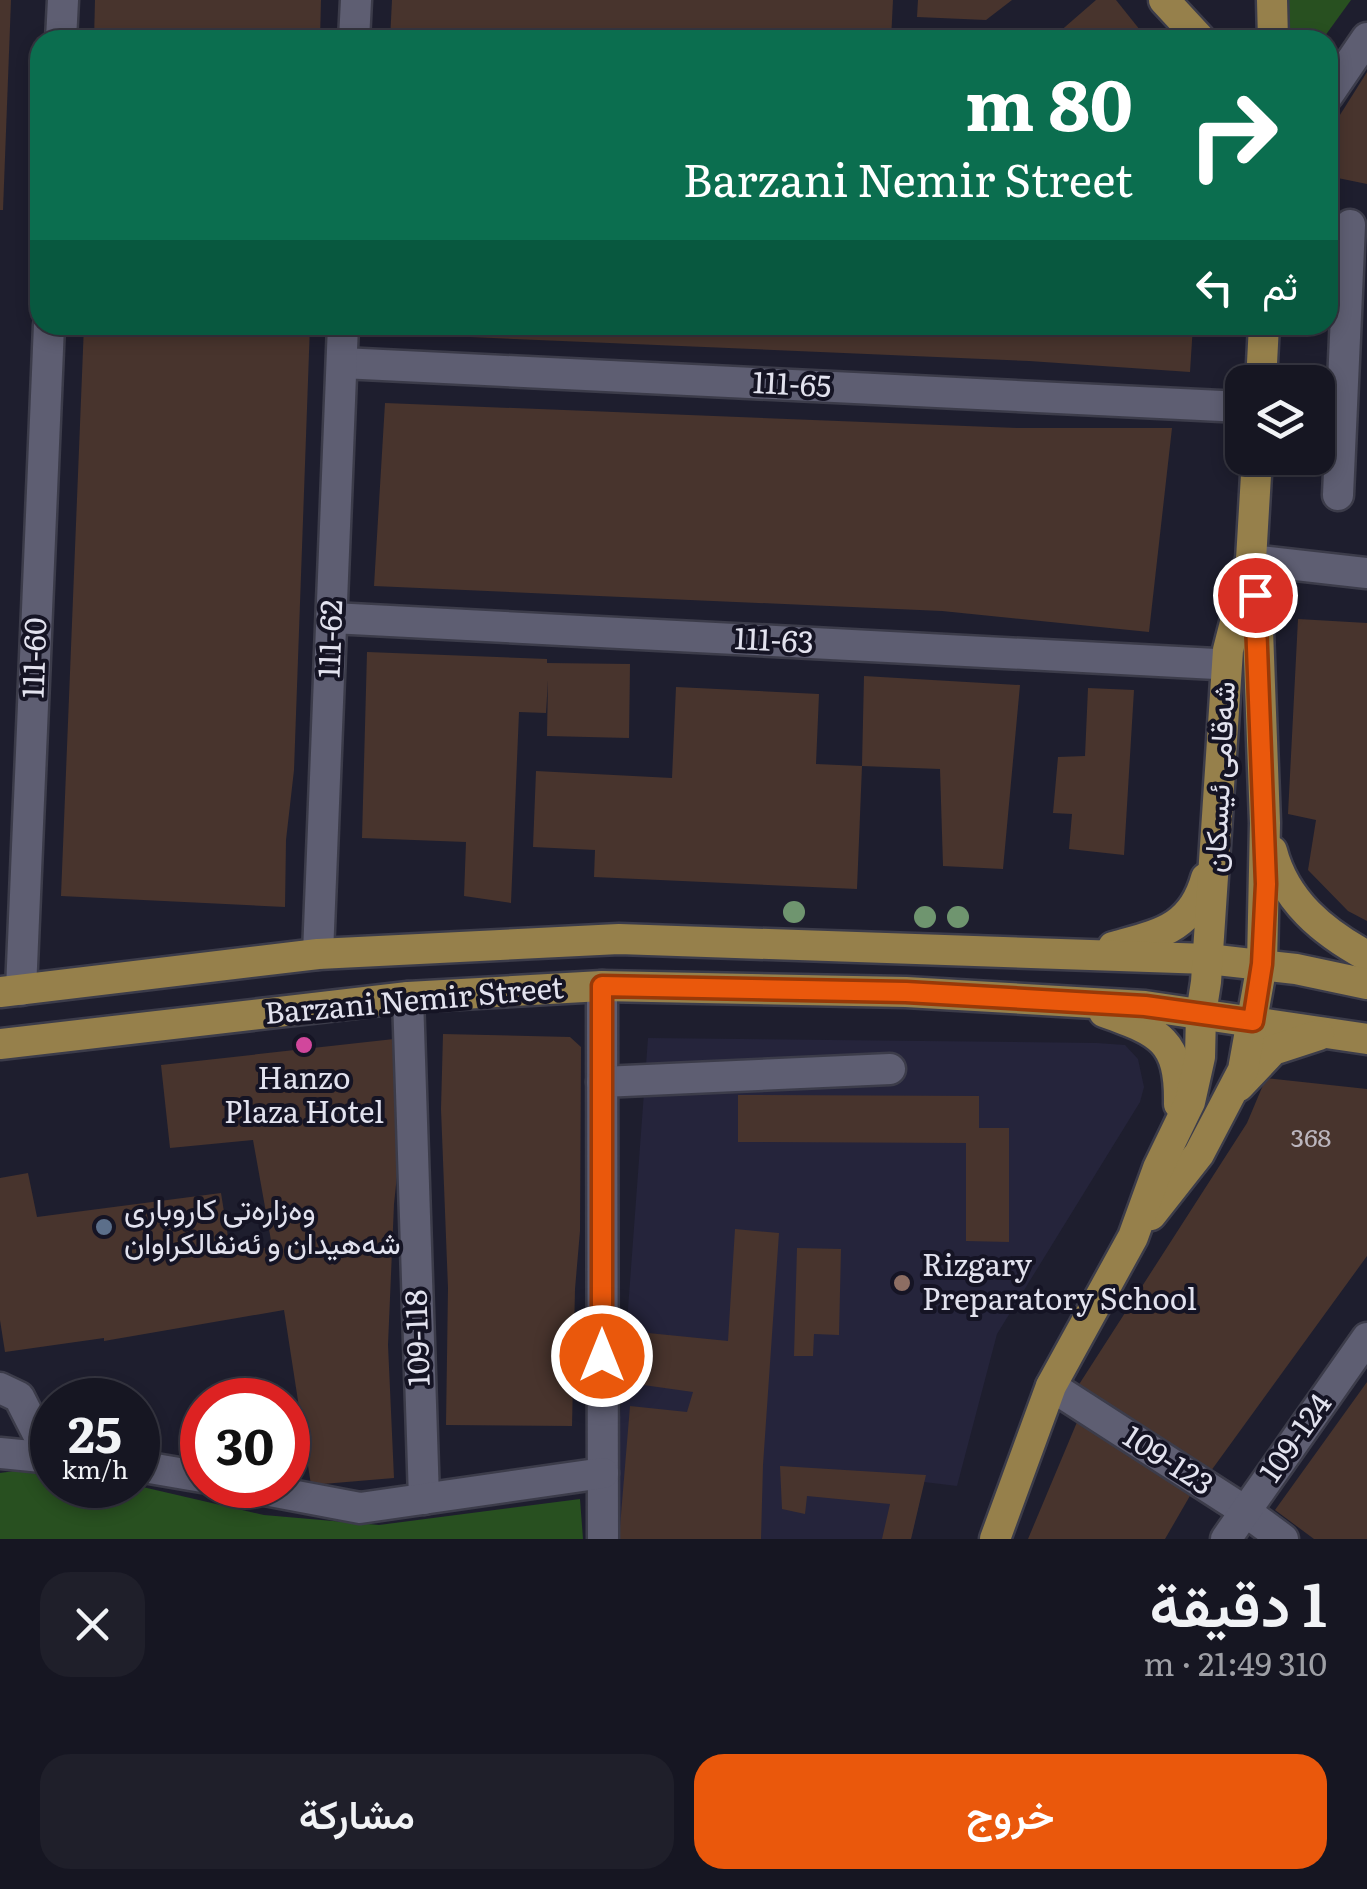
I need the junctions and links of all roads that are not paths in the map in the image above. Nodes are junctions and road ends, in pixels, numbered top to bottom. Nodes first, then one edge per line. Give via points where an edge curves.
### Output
1 (63, 0) edge
2 (356, 0) edge
3 (1164, 0) edge
4 (62, 30) edge
5 (354, 30) edge
6 (1191, 30) edge
7 (1367, 38) edge
8 (1338, 80) edge
9 (1348, 224) edge
10 (48, 335) edge
11 (343, 335) edge
12 (1263, 335) edge
13 (342, 363) junction
14 (1262, 365) edge
15 (1225, 406) edge
16 (1255, 475) edge
17 (1338, 495) dead end
18 (1251, 560) junction
19 (1367, 573) edge
20 (332, 618) junction
21 (1216, 664) dead end
22 (1216, 811) junction
23 (1265, 823) junction
24 (318, 954) junction
25 (1086, 954) junction
26 (1367, 956) edge
27 (1262, 964) junction
28 (1207, 971) junction
29 (1367, 984) edge
30 (602, 986) junction
31 (11, 991) edge
32 (408, 997) junction
33 (1042, 1000) junction
34 (1201, 1014) junction
35 (1253, 1021) junction
36 (1326, 1033) junction
37 (1367, 1039) edge
38 (0, 1044) edge
39 (890, 1068) dead end
40 (602, 1082) junction
41 (1223, 1109) junction
42 (1176, 1131) junction
43 (1134, 1237) junction
44 (1367, 1338) edge
45 (1051, 1386) junction
46 (0, 1388) edge
47 (30, 1418) edge
48 (0, 1453) edge
49 (30, 1456) edge
50 (602, 1473) junction
51 (310, 1499) edge
52 (424, 1499) junction
53 (1246, 1511) junction
54 (603, 1539) edge
55 (995, 1539) edge
56 (1226, 1539) edge
57 (1283, 1539) edge

1 - 4 street
2 - 5 street
3 - 6 main road
7 - 8 street
9 - 17 street
10 - 31 street, 111-60
11 - 13 street, 111-62
12 - 14 main road
13 - 15 street, 111-65
13 - 20 street, 111-62
16 - 18 main road
18 - 19 street
18 - 22 main road, شەقامی ئیسکان via 1228,650
18 - 23 main road, شەقامی ئیسکان
20 - 21 street, 111-63
20 - 24 street, 111-62
22 - 25 main road via 1206,882 1192,912 1148,937
22 - 28 main road, شەقامی ئیسکان
23 - 26 main road via 1276,869 1298,906
23 - 27 main road, شەقامی ئیسکان
24 - 25 main road, Barzani Nemir Street via 619,940
24 - 31 main road, Barzani Nemir Street
25 - 28 main road, Barzani Nemir Street
27 - 28 main road, Barzani Nemir Street
27 - 29 main road, Barzani Nemir Street
27 - 35 main road, شەقامی ئیسکان
28 - 34 main road, شەقامی ئیسکان
30 - 32 main road, Barzani Nemir Street
30 - 33 main road, Barzani Nemir Street
30 - 40 street
32 - 38 main road, Barzani Nemir Street
32 - 52 street, 109-118
33 - 34 main road, Barzani Nemir Street
33 - 42 main road via 1104,1012 1159,1037 1173,1052 1178,1073
34 - 35 main road, Barzani Nemir Street
34 - 42 main road, شەقامی ئیسکان via 1200,1057
35 - 36 main road, Barzani Nemir Street
35 - 41 main road, شەقامی ئیسکان via 1243,1070
36 - 37 main road, Barzani Nemir Street
36 - 41 main road via 1273,1050
39 - 40 street
40 - 50 street
41 - 43 main road via 1199,1154
42 - 43 main road, شەقامی ئیسکان
43 - 45 main road
44 - 53 street, 109-124
45 - 53 street, 109-123
45 - 55 main road
46 - 47 street via 19,1397
48 - 49 street
50 - 52 street
50 - 54 street
51 - 52 street via 360,1508
53 - 56 street, 109-124
53 - 57 street, 109-123

